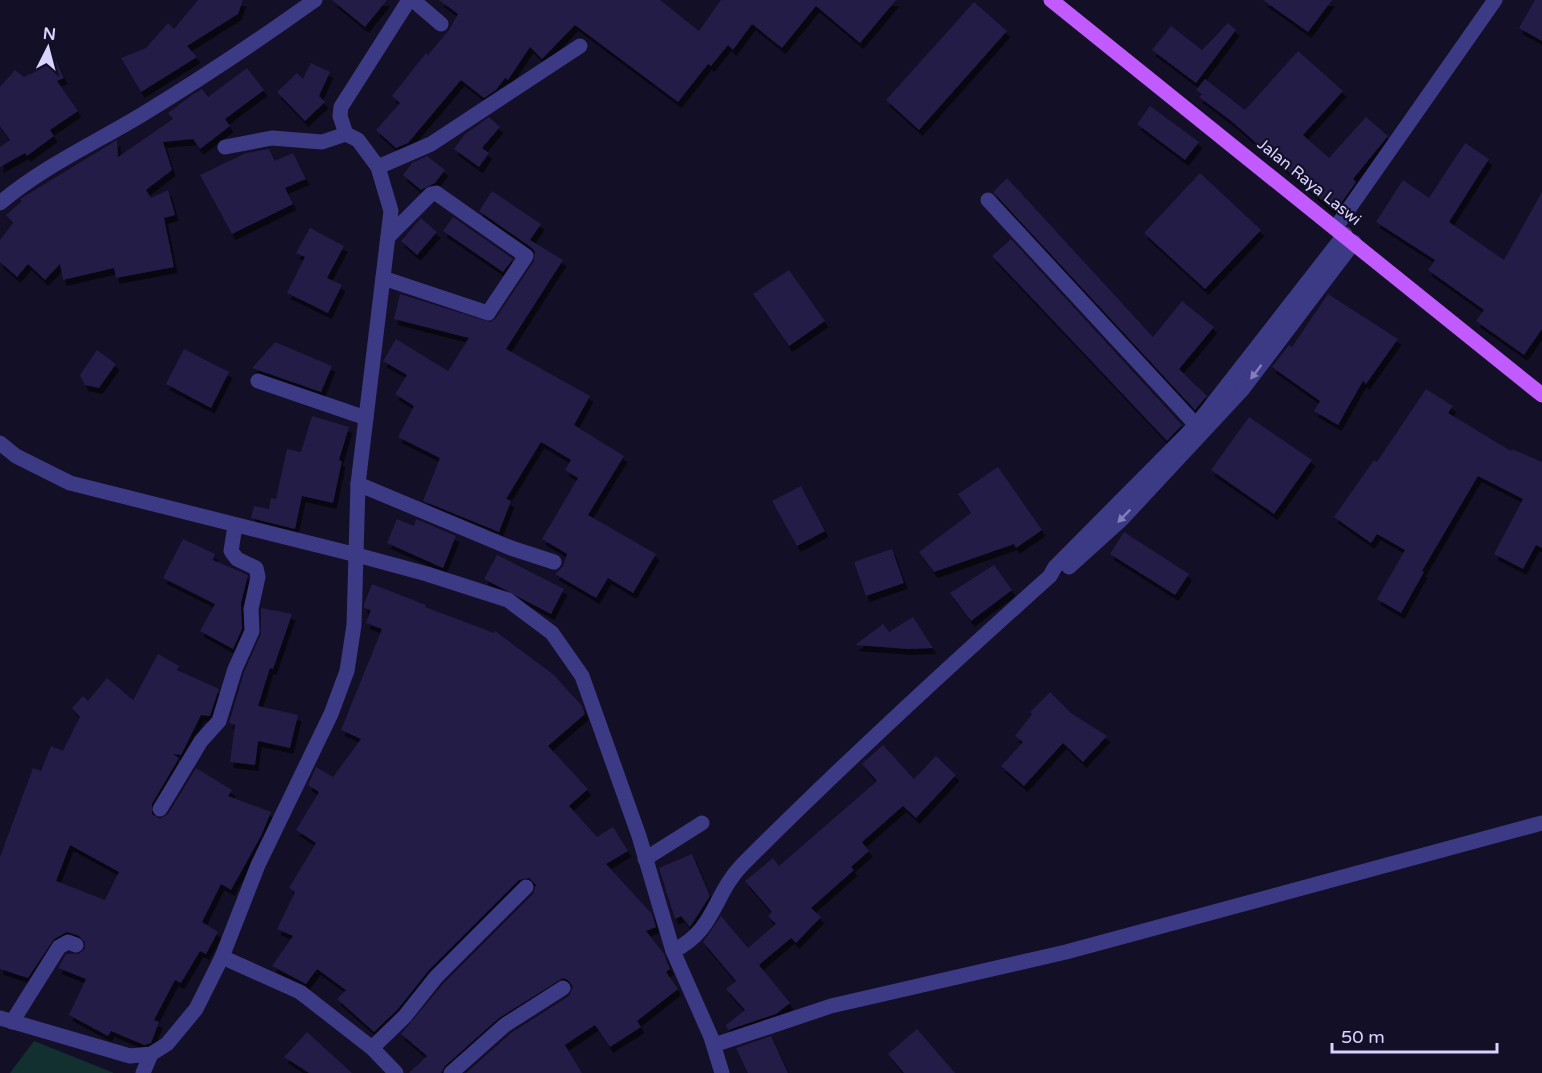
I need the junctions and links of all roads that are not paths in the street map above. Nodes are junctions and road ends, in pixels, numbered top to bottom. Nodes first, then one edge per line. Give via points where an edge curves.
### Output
1 (315, 0) edge
2 (411, 0) edge
3 (1051, 0) edge
4 (1496, 0) edge
5 (441, 24) dead end
6 (580, 46) dead end
7 (346, 134) junction
8 (225, 147) dead end
9 (378, 167) junction
10 (988, 200) dead end
11 (0, 203) edge
12 (1345, 234) junction
13 (388, 237) junction
14 (383, 279) junction
15 (258, 381) dead end
16 (1542, 395) edge
17 (366, 418) junction
18 (1202, 424) junction
19 (0, 442) edge
20 (358, 484) junction
21 (235, 526) junction
22 (357, 555) junction
23 (554, 562) dead end
24 (160, 809) dead end
25 (702, 823) dead end
26 (1542, 823) edge
27 (645, 860) junction
28 (526, 887) dead end
29 (76, 945) dead end
30 (673, 951) junction
31 (222, 957) junction
32 (563, 988) dead end
33 (6, 1020) edge
34 (714, 1045) junction
35 (372, 1048) junction
36 (151, 1054) junction
37 (143, 1073) edge
38 (396, 1073) edge
39 (451, 1073) edge
40 (722, 1073) edge

1 - 11 street via 143,114 28,180
2 - 5 street
2 - 7 street via 341,108
3 - 12 main road, Jalan Raya Laswi
4 - 12 street
6 - 9 street via 431,144
7 - 8 street via 322,142 272,138
7 - 9 street via 358,140
9 - 13 street via 391,211
10 - 18 street
12 - 16 main road, Jalan Raya Laswi
12 - 18 street
13 - 14 street
13 - 14 street via 436,193 526,255 488,314
14 - 17 street
15 - 17 street
17 - 20 street
18 - 30 street via 1050,576 927,686 740,867 699,935
19 - 21 street via 16,456 70,483
20 - 22 street
20 - 23 street via 500,544
21 - 22 street
21 - 24 street via 231,551 237,559 256,568 258,577 251,609 252,631 219,721
22 - 27 street via 508,600 552,633 582,676
22 - 31 street via 354,626 347,671 331,714 258,865
25 - 27 street
26 - 34 street via 1066,952 831,1006
27 - 30 street
28 - 35 street
29 - 33 street via 68,942 59,947
30 - 34 street
31 - 35 street via 300,992
31 - 36 street via 196,1009 167,1044
32 - 39 street via 505,1025
33 - 36 street via 130,1056
34 - 40 street
35 - 38 street
36 - 37 street

